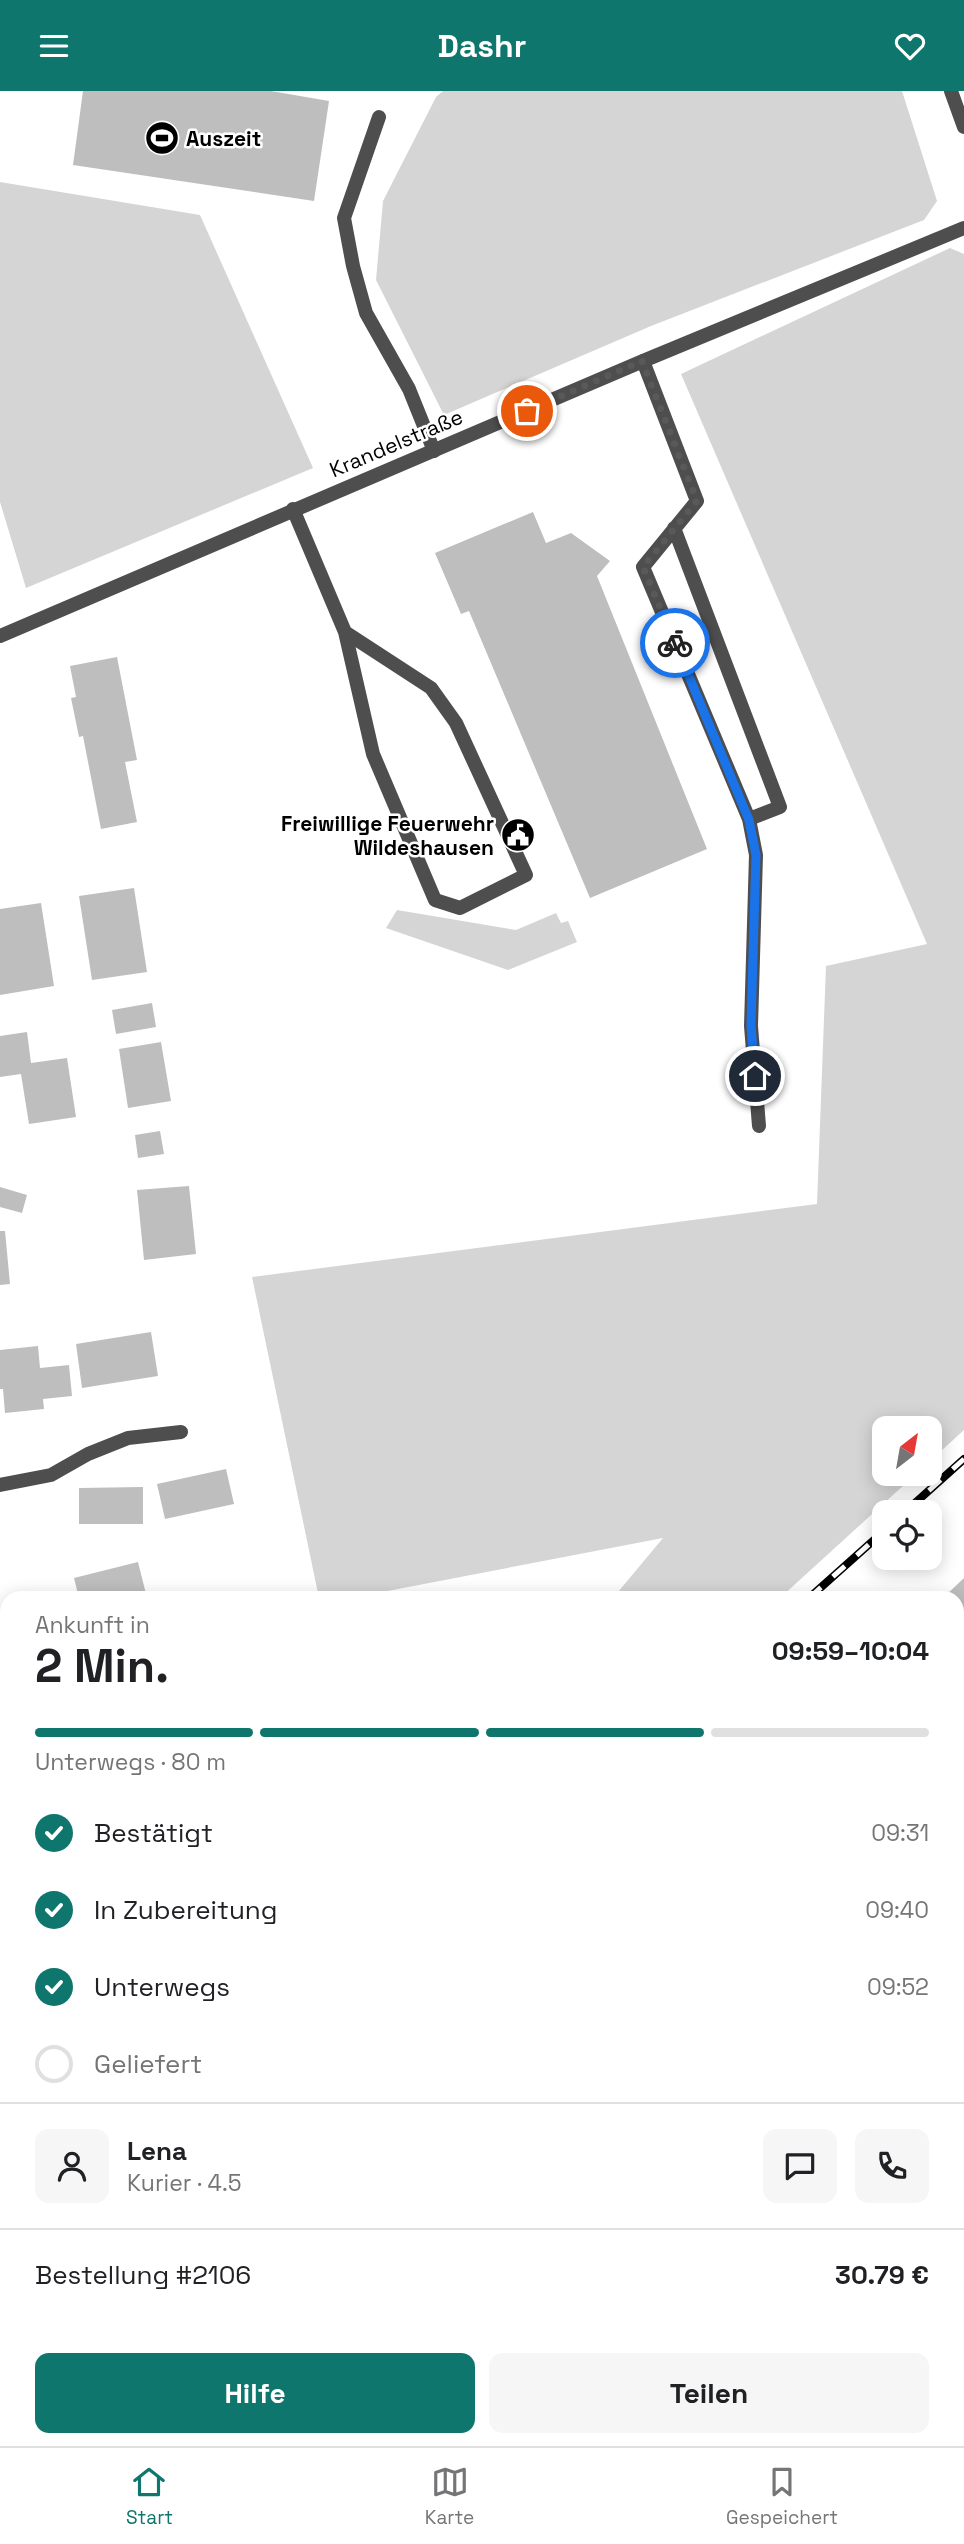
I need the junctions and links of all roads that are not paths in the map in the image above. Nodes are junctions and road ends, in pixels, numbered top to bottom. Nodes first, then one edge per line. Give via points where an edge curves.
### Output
1 (951, 91) edge
2 (379, 117) dead end
3 (964, 127) edge
4 (964, 228) edge
5 (642, 361) junction
6 (435, 450) junction
7 (293, 509) junction
8 (674, 528) junction
9 (345, 632) junction
10 (0, 636) edge
11 (749, 820) junction
12 (759, 1126) dead end
13 (181, 1431) dead end
14 (0, 1485) edge

1 - 3 street
2 - 6 street via 344,218 366,313 409,389
4 - 5 street, Krandelstraße
5 - 6 street, Krandelstraße
5 - 8 street via 697,501
6 - 7 street, Krandelstraße
7 - 9 street
7 - 10 street, Krandelstraße
8 - 11 street via 643,567
8 - 11 street via 780,807
9 - 9 street via 373,754 435,899 460,908 526,875 456,723 431,688
11 - 12 street via 756,855 751,1025
13 - 14 street via 128,1438 51,1475

